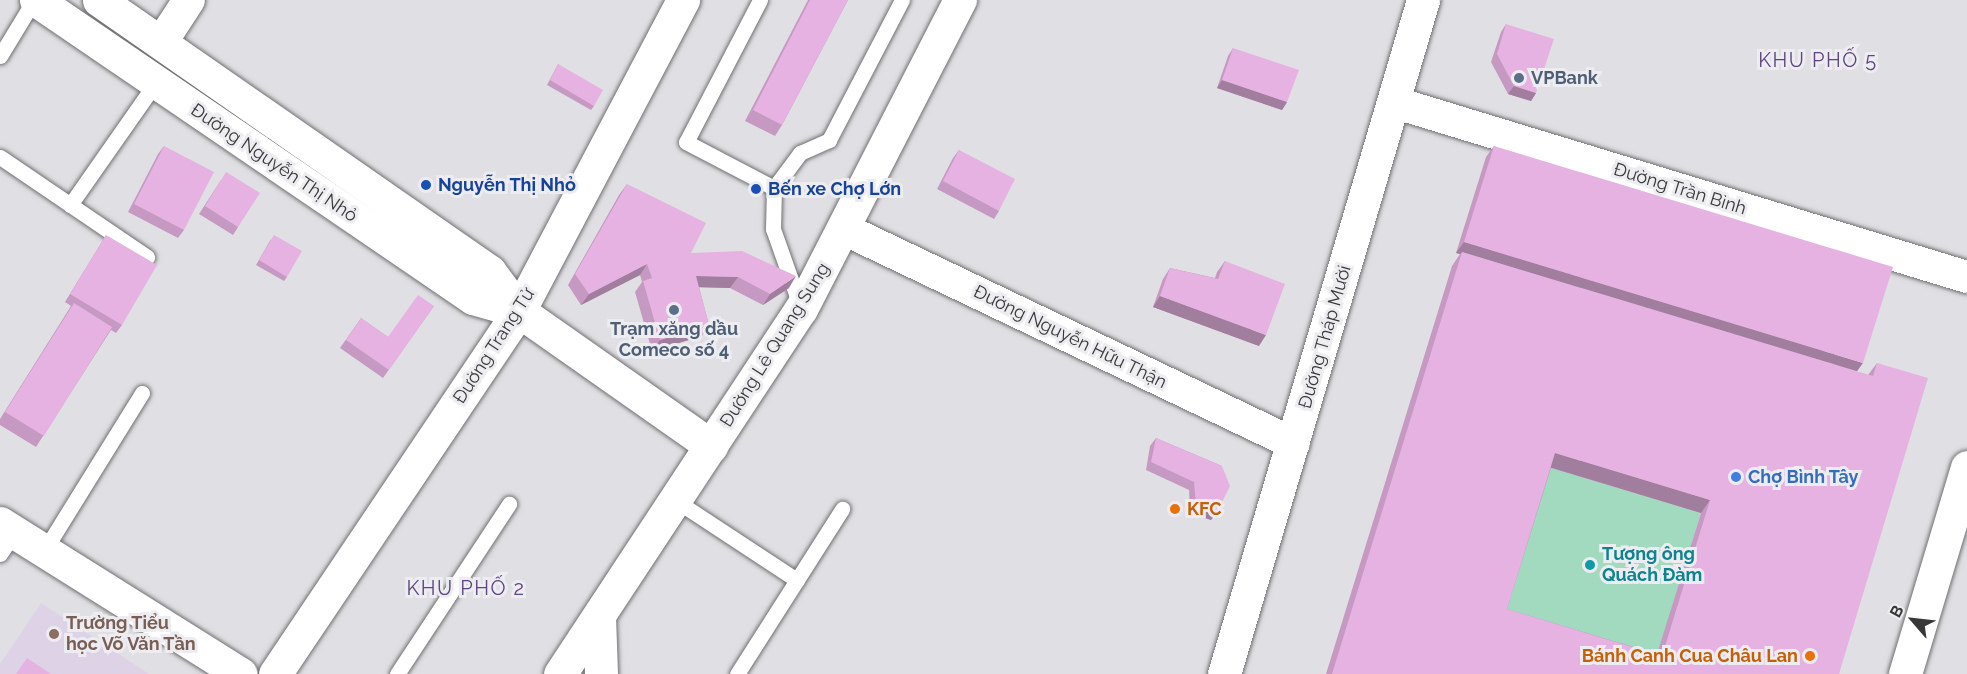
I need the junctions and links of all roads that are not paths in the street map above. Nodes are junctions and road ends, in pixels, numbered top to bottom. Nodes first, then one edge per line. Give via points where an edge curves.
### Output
1 (35, 0) edge
2 (99, 0) edge
3 (189, 0) edge
4 (683, 0) edge
5 (760, 0) edge
6 (902, 0) edge
7 (960, 0) edge
8 (1423, 0) edge
9 (161, 43) junction
10 (0, 56) edge
11 (149, 77) junction
12 (1393, 102) junction
13 (0, 157) edge
14 (774, 188) junction
15 (70, 205) junction
16 (846, 230) junction
17 (147, 257) edge
18 (1967, 277) edge
19 (801, 309) junction
20 (519, 311) junction
21 (142, 393) dead end
22 (1294, 444) junction
23 (711, 446) junction
24 (1967, 467) edge
25 (675, 500) junction
26 (509, 504) dead end
27 (842, 509) dead end
28 (5, 536) edge
29 (44, 551) junction
30 (797, 580) junction
31 (599, 616) junction
32 (241, 674) edge
33 (275, 674) edge
34 (397, 674) edge
35 (560, 674) edge
36 (601, 674) edge
37 (737, 674) edge
38 (1224, 674) edge
39 (1905, 674) edge

1 - 10 lane
1 - 11 main road, Đường Nguyễn Thị Nhỏ
2 - 9 main road, Đường Nguyễn Thị Nhỏ
3 - 9 street
4 - 20 main road, Đường Trang Tử
5 - 14 lane via 686,142
6 - 14 lane via 829,140 800,153
7 - 16 main road, Đường Lê Quang Sung
8 - 12 main road, Đường Tháp Mười
9 - 11 main road
9 - 20 main road, Đường Nguyễn Thị Nhỏ via 490,272
11 - 15 lane
11 - 20 main road, Đường Nguyễn Thị Nhỏ via 473,298
12 - 18 street, Đường Trần Bình
12 - 22 main road, Đường Tháp Mười
13 - 15 lane
14 - 19 lane via 773,229
15 - 17 lane
16 - 19 main road, Đường Lê Quang Sung
16 - 22 street, Đường Nguyễn Hữu Thận
19 - 23 main road, Đường Lê Quang Sung
20 - 23 main road, Đường Nguyễn Thị Nhỏ
20 - 33 main road, Đường Trang Tử
21 - 29 lane
22 - 38 main road, Đường Tháp Mười
23 - 25 main road, Đường Lê Quang Sung
24 - 39 main road
25 - 30 lane
25 - 31 main road, Đường Lê Quang Sung
26 - 34 lane
27 - 30 lane
28 - 29 main road
29 - 32 main road
30 - 37 lane
31 - 35 main road, Đường Lê Quang Sung
31 - 36 main road

